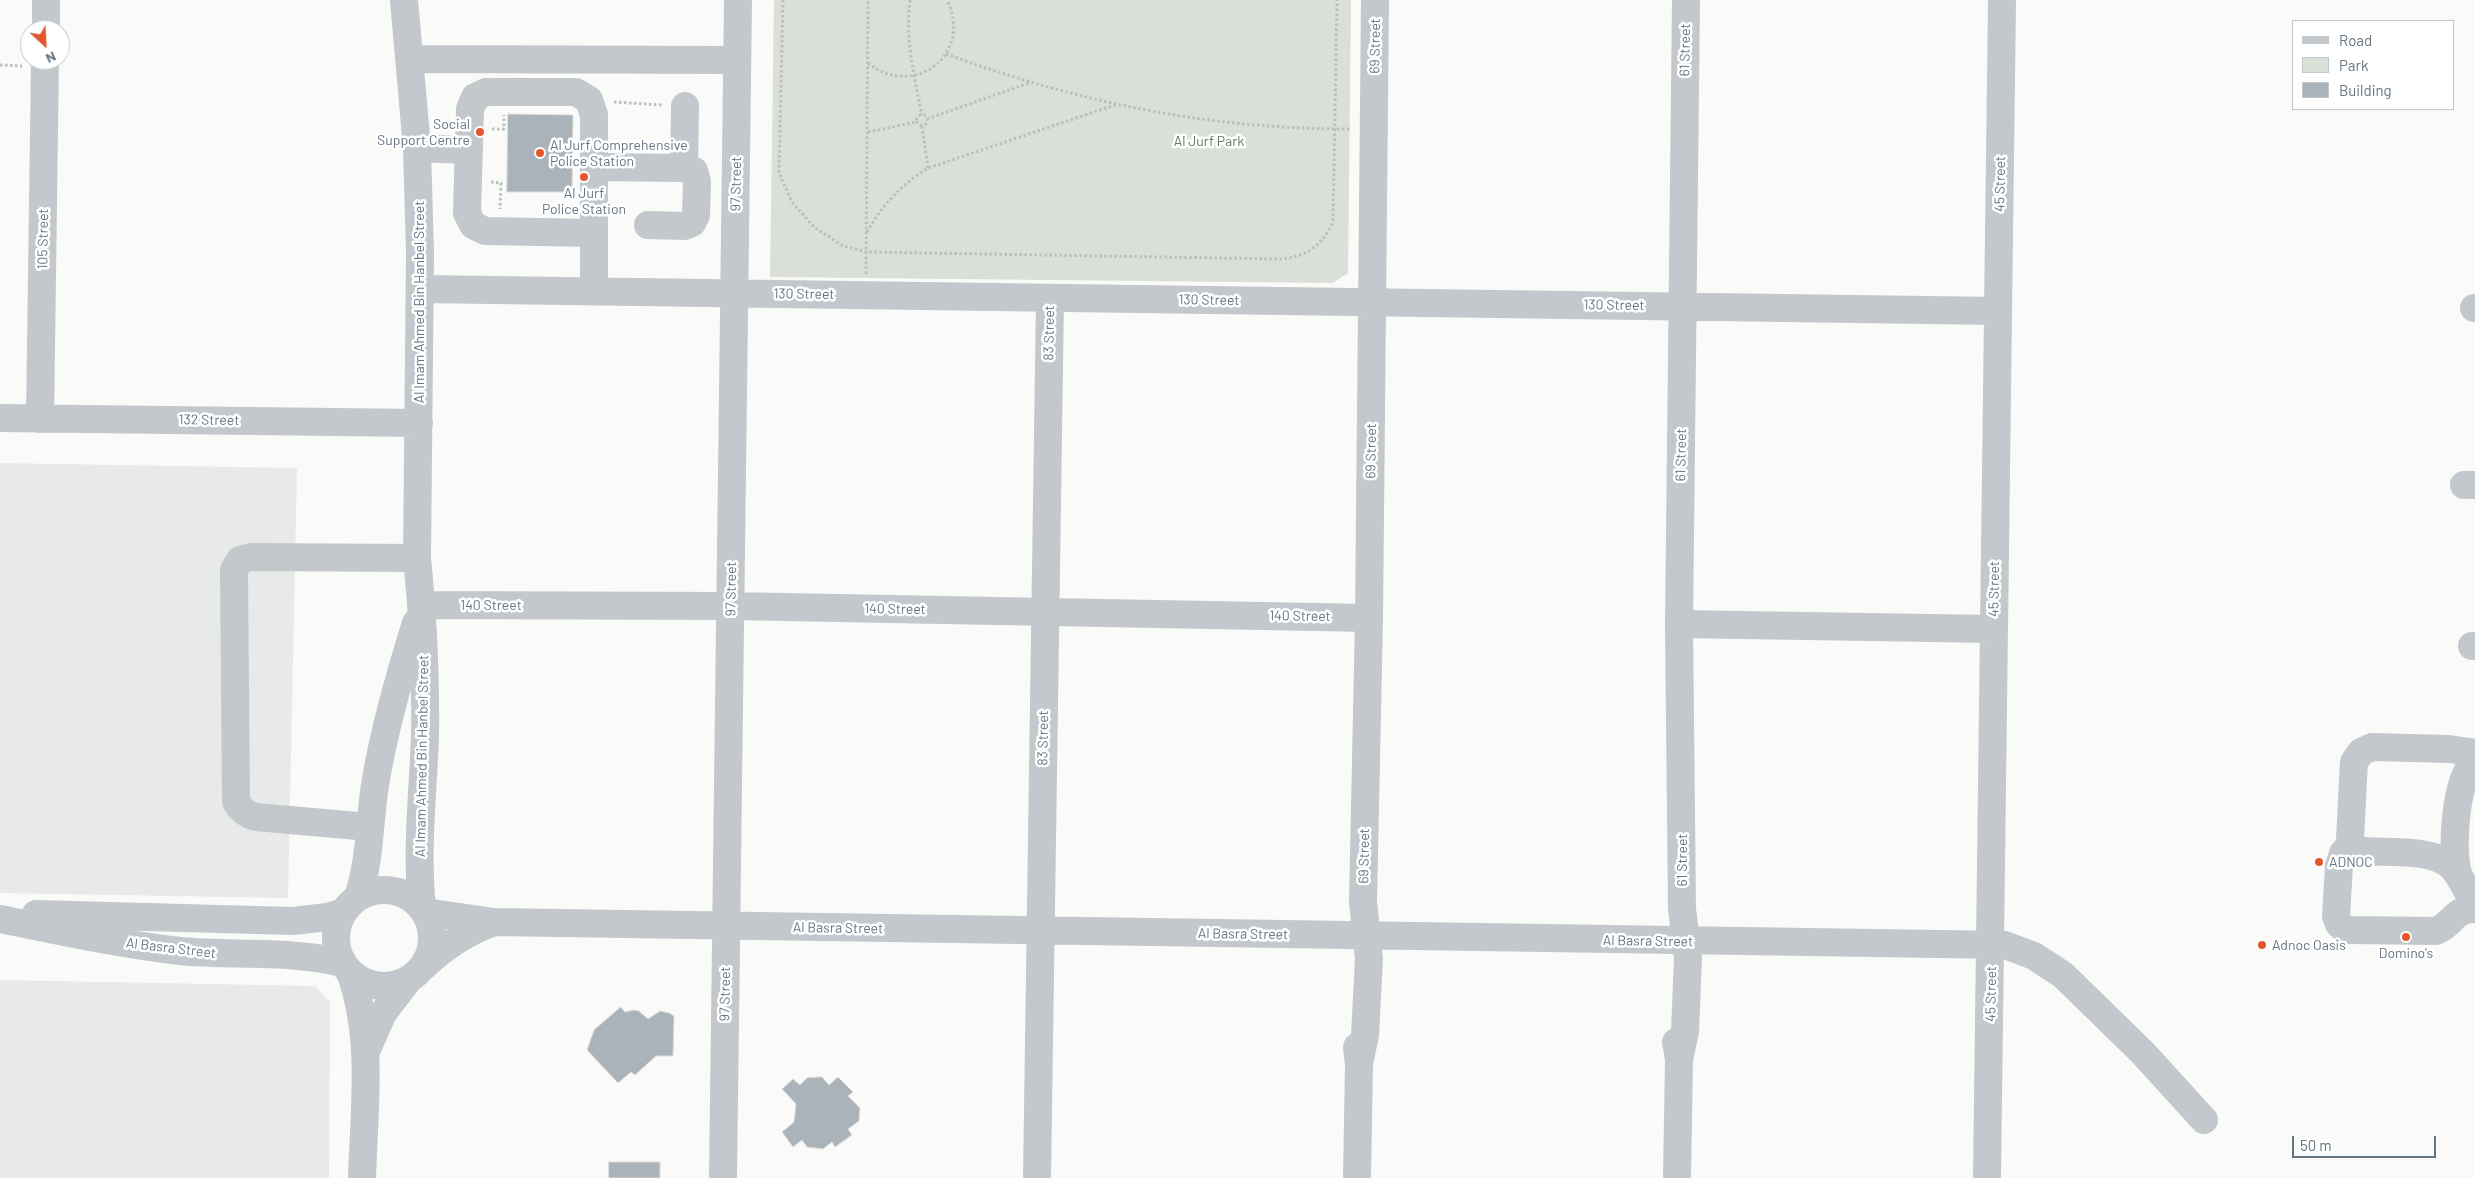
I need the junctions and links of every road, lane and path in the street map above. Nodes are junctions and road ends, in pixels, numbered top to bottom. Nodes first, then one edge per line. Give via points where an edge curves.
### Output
1 (46, 0) edge
2 (404, 0) edge
3 (738, 0) edge
4 (783, 0) edge
5 (868, 0) edge
6 (910, 0) edge
7 (948, 0) edge
8 (1337, 0) edge
9 (1375, 0) edge
10 (1686, 0) edge
11 (2002, 0) edge
12 (46, 20) edge
13 (946, 54) junction
14 (409, 59) junction
15 (737, 60) junction
16 (867, 62) junction
17 (45, 70) edge
18 (914, 76) junction
19 (1030, 82) junction
20 (504, 92) junction
21 (589, 100) junction
22 (1115, 105) junction
23 (685, 106) joint
24 (922, 115) junction
25 (927, 119) junction
26 (916, 122) junction
27 (922, 126) junction
28 (1335, 129) junction
29 (1374, 130) junction
30 (868, 132) junction
31 (469, 139) junction
32 (417, 148) junction
33 (594, 167) junction
34 (684, 168) junction
35 (928, 168) junction
36 (468, 180) junction
37 (648, 225) dead end
38 (500, 231) junction
39 (867, 232) junction
40 (594, 233) junction
41 (867, 252) junction
42 (421, 288) junction
43 (594, 291) junction
44 (734, 293) junction
45 (866, 295) junction
46 (1050, 298) junction
47 (1372, 302) junction
48 (1683, 306) junction
49 (1998, 311) junction
50 (0, 418) edge
51 (40, 418) junction
52 (419, 423) junction
53 (417, 558) junction
54 (422, 605) junction
55 (731, 606) junction
56 (1045, 612) junction
57 (1369, 618) junction
58 (1680, 624) junction
59 (1994, 629) junction
60 (2475, 753) edge
61 (2475, 760) edge
62 (369, 827) junction
63 (2352, 843) junction
64 (2458, 874) junction
65 (2475, 903) edge
66 (351, 904) junction
67 (423, 909) junction
68 (2475, 909) edge
69 (0, 915) edge
70 (0, 919) edge
71 (494, 922) junction
72 (726, 926) junction
73 (1041, 931) junction
74 (1361, 936) junction
75 (1681, 941) junction
76 (1992, 946) junction
77 (347, 967) junction
78 (416, 973) junction
79 (365, 1052) junction
80 (2204, 1120) dead end
81 (1679, 1175) edge
82 (1358, 1177) edge
83 (362, 1178) edge
84 (723, 1178) edge
85 (1037, 1178) edge
86 (1987, 1178) edge

1 - 12 street
2 - 14 street, Al Imam Ahmed Bin Hanbel Street
3 - 15 street, 97 Street
4 - 41 path via 779,173 792,202 814,227 843,246
5 - 16 path
6 - 18 path via 908,36
7 - 13 path via 954,36
8 - 28 path
9 - 29 street, 69 Street
10 - 48 street, 61 Street
11 - 49 street, 45 Street
13 - 18 path via 933,67
13 - 19 path
14 - 15 street
14 - 32 street, Al Imam Ahmed Bin Hanbel Street
15 - 44 street, 97 Street
16 - 18 path via 885,74
16 - 30 path
17 - 51 street, 105 Street
18 - 24 path
19 - 22 path
19 - 25 path
20 - 21 street via 576,92
20 - 31 street via 486,92 475,97 470,109
20 - 31 path via 504,129
21 - 23 path
21 - 33 street via 594,115
22 - 28 path via 1240,124
22 - 35 path
23 - 34 street
24 - 25 path
24 - 26 path via 916,118
25 - 27 path
26 - 27 path
26 - 30 path
27 - 35 path
28 - 29 path
28 - 41 path via 1333,221 1329,232 1312,250 1290,259
29 - 47 street, 69 Street
30 - 39 path
31 - 32 street
31 - 36 street
32 - 42 street, Al Imam Ahmed Bin Hanbel Street
33 - 34 street
33 - 40 street
34 - 37 street via 694,172 698,180 695,219 685,226
35 - 39 path via 886,202
36 - 38 street via 469,219 478,229
36 - 38 path via 501,183
38 - 40 street
39 - 41 path
40 - 43 street
41 - 45 path
42 - 43 street, 130 Street
42 - 52 street, Al Imam Ahmed Bin Hanbel Street
43 - 44 street, 130 Street
44 - 45 street, 130 Street
44 - 55 street, 97 Street
45 - 46 street, 130 Street
46 - 47 street, 130 Street
46 - 56 street, 83 Street
47 - 48 street, 130 Street
47 - 57 street, 69 Street
48 - 49 street, 130 Street
48 - 58 street, 61 Street
49 - 59 street, 45 Street
50 - 51 street, 132 Street
51 - 52 street, 132 Street
52 - 53 street, Al Imam Ahmed Bin Hanbel Street
53 - 54 street, Al Imam Ahmed Bin Hanbel Street
53 - 62 street via 251,557 240,560 234,570 236,800 239,807 256,817
54 - 55 street, 140 Street
54 - 62 street, Al Imam Ahmed Bin Hanbel Street via 384,739
54 - 67 street, Al Imam Ahmed Bin Hanbel Street via 425,701 419,851
55 - 56 street, 140 Street
55 - 72 street, 97 Street
56 - 57 street, 140 Street
56 - 73 street, 83 Street
57 - 74 street, 69 Street
58 - 59 street
58 - 75 street, 61 Street
59 - 76 street, 45 Street
60 - 63 street via 2372,747 2360,752 2354,762
61 - 64 street via 2462,784 2454,845
62 - 66 street, Al Imam Ahmed Bin Hanbel Street via 366,866
63 - 64 street via 2362,851 2435,856
63 - 68 street via 2339,866 2336,916 2346,930 2436,931 2458,912
64 - 65 street
66 - 67 street via 380,890 392,890 403,893
66 - 69 street, Al Basra Street via 327,917 293,921 103,914
66 - 77 street via 336,932 338,953
67 - 71 street, Al Basra Street
67 - 78 street via 430,922 432,945
70 - 77 street, Al Basra Street via 151,947 311,957
71 - 72 street, Al Basra Street
71 - 78 street, Al Basra Street via 454,940
72 - 73 street, Al Basra Street
72 - 84 street, 97 Street
73 - 74 street, Al Basra Street
73 - 85 street, 83 Street
74 - 75 street, Al Basra Street
74 - 82 street, 69 Street via 1365,1035 1359,1064
75 - 76 street, Al Basra Street
75 - 81 street, 61 Street via 1685,1032 1679,1059
76 - 80 street, Al Basra Street via 2005,946 2034,956 2063,975 2143,1053
76 - 86 street, 45 Street
77 - 78 street via 368,983 378,985 394,984
77 - 79 street via 362,1011
78 - 79 street via 383,1013
79 - 83 street

